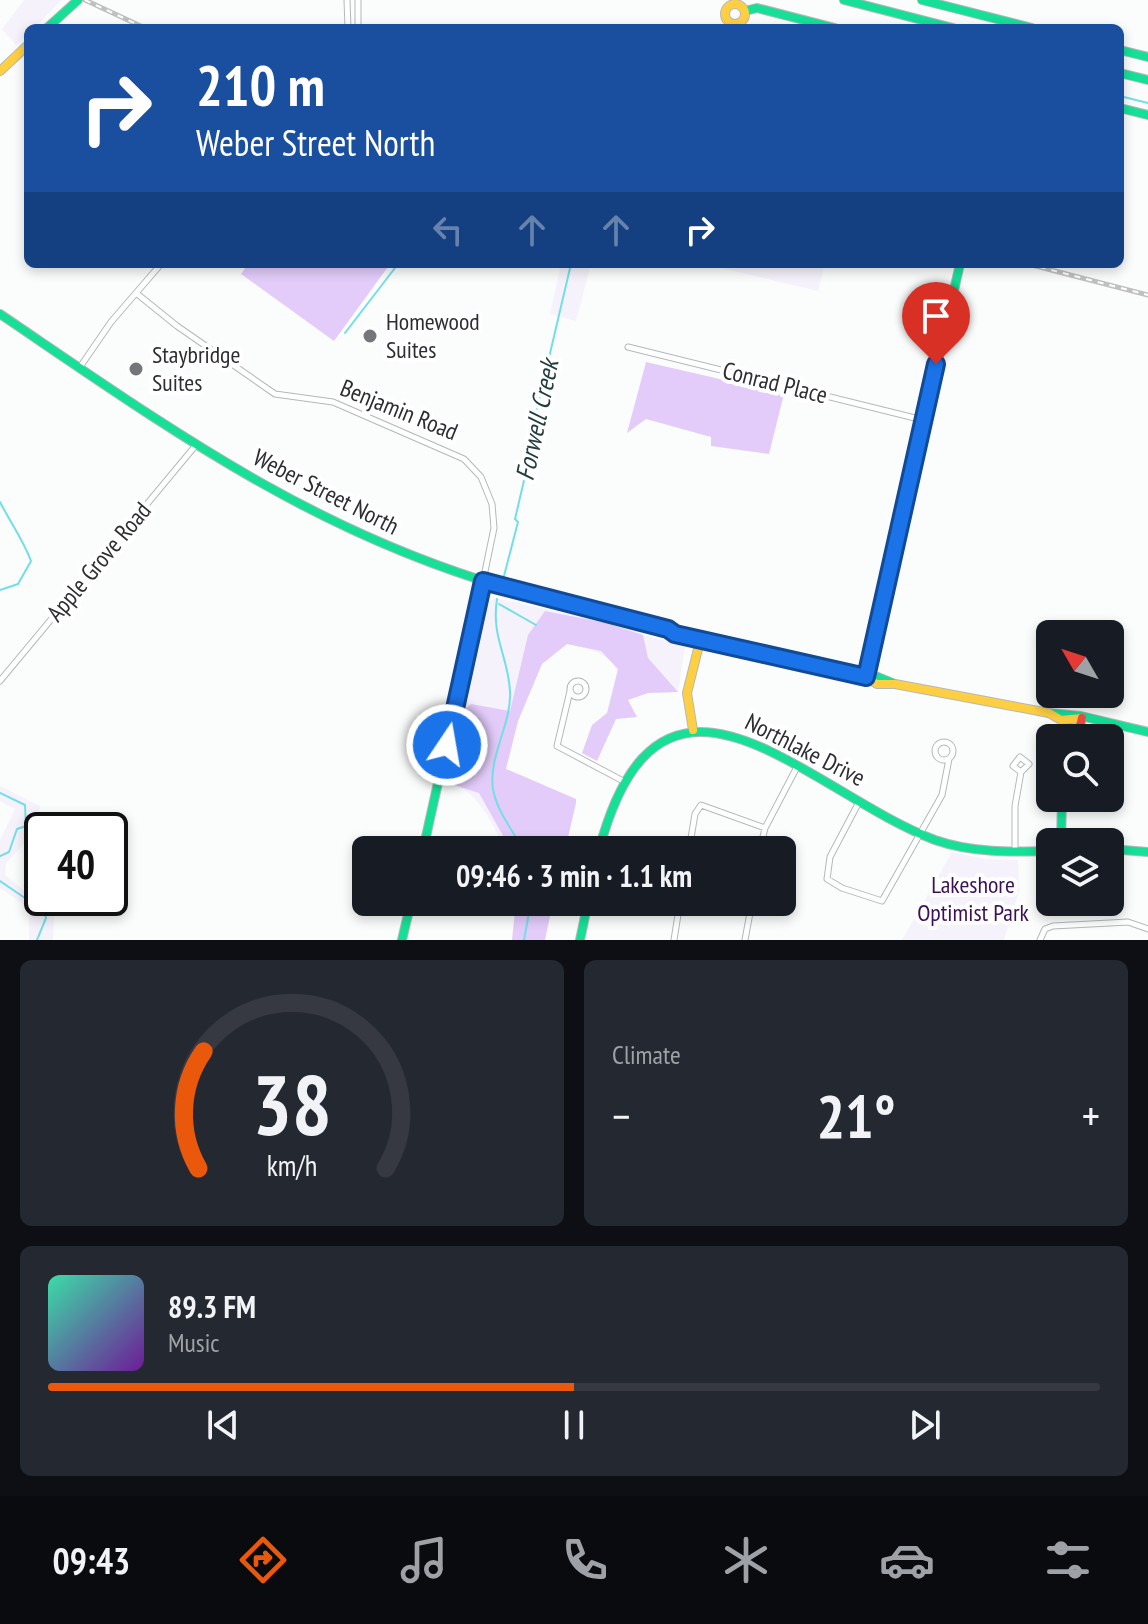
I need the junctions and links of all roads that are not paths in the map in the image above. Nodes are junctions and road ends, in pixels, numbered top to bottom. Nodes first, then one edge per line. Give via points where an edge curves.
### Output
1 (78, 0) edge
2 (347, 0) edge
3 (358, 0) edge
4 (844, 0) edge
5 (922, 0) edge
6 (745, 11) dead end
7 (51, 24) edge
8 (348, 24) edge
9 (358, 24) edge
10 (819, 24) edge
11 (937, 24) edge
12 (1016, 24) edge
13 (24, 49) edge
14 (1124, 51) edge
15 (1148, 57) edge
16 (0, 71) edge
17 (1124, 74) edge
18 (1148, 80) edge
19 (1124, 109) edge
20 (1148, 115) edge
21 (158, 268) edge
22 (959, 268) edge
23 (136, 293) junction
24 (0, 314) edge
25 (628, 347) dead end
26 (80, 367) junction
27 (923, 420) junction
28 (197, 444) junction
29 (483, 581) junction
30 (701, 637) junction
31 (866, 677) junction
32 (0, 681) edge
33 (570, 691) dead end
34 (1082, 718) junction
35 (1080, 724) edge
36 (693, 730) junction
37 (1148, 732) edge
38 (949, 759) dead end
39 (797, 767) junction
40 (1021, 772) dead end
41 (625, 782) junction
42 (860, 801) junction
43 (765, 828) junction
44 (921, 834) junction
45 (426, 836) edge
46 (603, 836) edge
47 (691, 836) edge
48 (763, 836) edge
49 (1124, 850) edge
50 (1036, 852) edge
51 (1148, 852) edge
52 (1015, 853) junction
53 (408, 916) edge
54 (585, 916) edge
55 (678, 916) edge
56 (749, 916) edge
57 (1148, 929) edge
58 (402, 940) edge
59 (580, 940) edge
60 (674, 940) edge
61 (745, 940) edge
62 (1040, 940) edge

1 - 7 main road
2 - 8 street
3 - 9 street
4 - 11 main road
5 - 12 main road
6 - 10 main road via 757,8
13 - 16 main road
14 - 15 main road
17 - 18 main road
19 - 20 main road
21 - 23 street
22 - 27 main road
23 - 26 street
23 - 29 street, Benjamin Road via 275,394 333,402 464,459 478,473 492,504 494,528
24 - 26 main road, Weber Street North
25 - 27 street, Conrad Place
26 - 28 main road, Weber Street North
27 - 31 main road
28 - 29 main road, Weber Street North via 362,537
28 - 32 street, Apple Grove Road
29 - 30 main road, Weber Street North
29 - 45 main road, Benjamin Road
30 - 31 main road, Weber Street North
30 - 36 main road via 688,683
31 - 34 main road, Weber Street North via 877,684
33 - 41 street via 557,745
34 - 35 main road
34 - 37 main road, Weber Street North
36 - 39 main road, Northlake Drive via 745,738
36 - 41 main road, Northlake Drive via 654,747
38 - 44 street via 948,778
39 - 42 main road, Northlake Drive
39 - 43 street
40 - 52 street
41 - 46 main road, Northlake Drive
42 - 44 main road, Northlake Drive
42 - 44 street via 830,857 830,882 882,901
43 - 47 street via 701,805
43 - 48 street
44 - 52 main road, Northlake Drive via 963,848
49 - 51 main road
50 - 52 main road, Northlake Drive
53 - 58 main road
54 - 59 main road
55 - 60 street
56 - 61 street
57 - 62 street via 1128,922 1053,926

